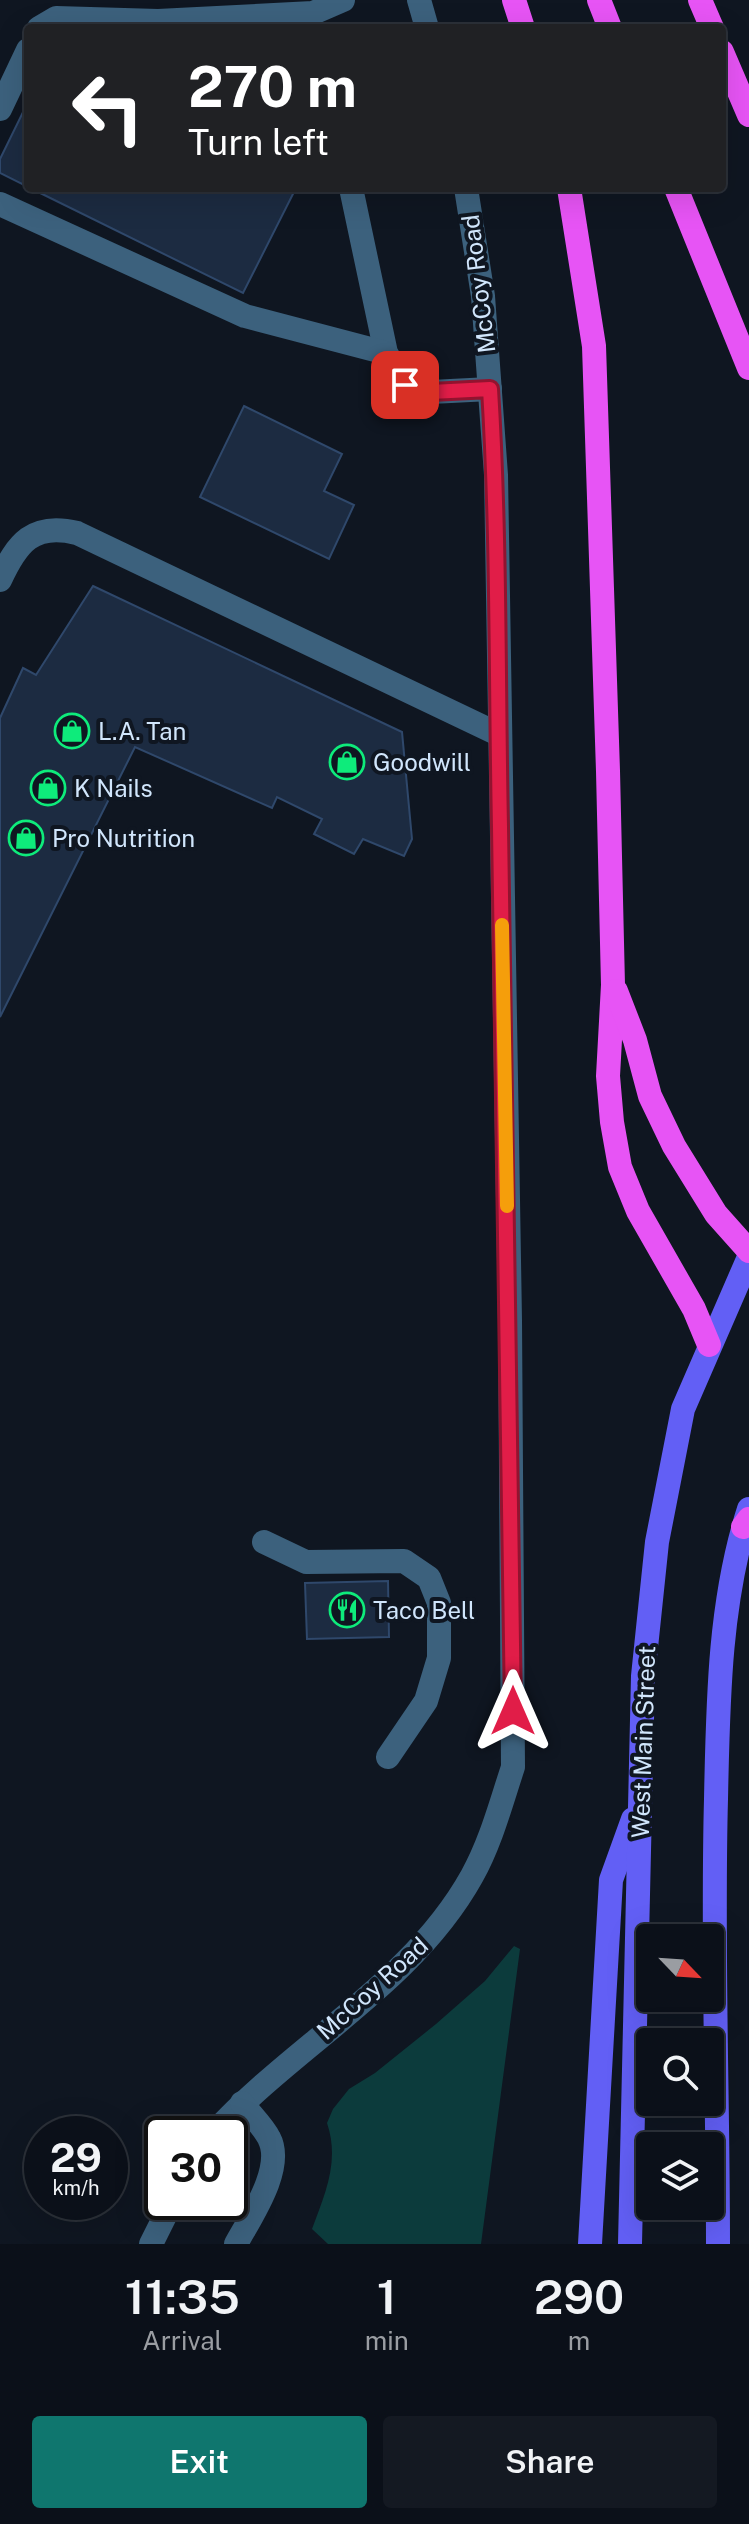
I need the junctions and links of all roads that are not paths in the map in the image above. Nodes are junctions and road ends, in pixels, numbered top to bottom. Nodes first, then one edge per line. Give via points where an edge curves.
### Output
1 (343, 0) edge
2 (419, 0) edge
3 (514, 0) edge
4 (599, 0) edge
5 (700, 0) edge
6 (315, 20) edge
7 (46, 24) edge
8 (426, 24) edge
9 (522, 24) edge
10 (608, 24) edge
11 (710, 24) edge
12 (24, 58) edge
13 (726, 61) edge
14 (0, 109) edge
15 (749, 115) edge
16 (352, 192) edge
17 (467, 192) edge
18 (570, 192) edge
19 (678, 192) edge
20 (0, 204) edge
21 (386, 353) junction
22 (749, 368) edge
23 (490, 389) junction
24 (0, 580) edge
25 (498, 734) junction
26 (613, 985) junction
27 (749, 1254) edge
28 (709, 1345) junction
29 (747, 1518) edge
30 (264, 1542) dead end
31 (388, 1757) dead end
32 (640, 1802) junction
33 (242, 2103) junction
34 (230, 2116) edge
35 (163, 2220) edge
36 (632, 2238) edge
37 (151, 2244) edge
38 (236, 2244) edge
39 (590, 2244) edge
40 (718, 2244) edge

1 - 6 street
2 - 8 street
3 - 9 highway
4 - 10 highway
5 - 11 highway
6 - 7 street via 56,18
12 - 14 street
13 - 15 highway
16 - 21 street
17 - 23 street, McCoy Road via 483,296
18 - 26 highway via 594,346
19 - 22 highway
20 - 21 street via 245,316
21 - 23 street via 405,385 431,392
23 - 25 street, McCoy Road via 496,475
24 - 25 street via 22,542 36,533 56,528 77,533
25 - 33 street, McCoy Road via 513,1767 493,1830 440,1925 400,1968
26 - 27 highway via 650,1096 674,1146 716,1214
26 - 28 highway via 608,1076 620,1167
27 - 28 main road, West Main Street
28 - 32 main road, West Main Street via 683,1409 657,1542 643,1676
29 - 40 main road via 725,1623 718,1705
30 - 31 street via 306,1562 404,1561 429,1578 439,1603 439,1658 426,1701
32 - 36 main road, West Main Street
32 - 39 main road via 611,1880
33 - 34 street, McCoy Road
33 - 38 street via 271,2139 273,2164
35 - 37 street

